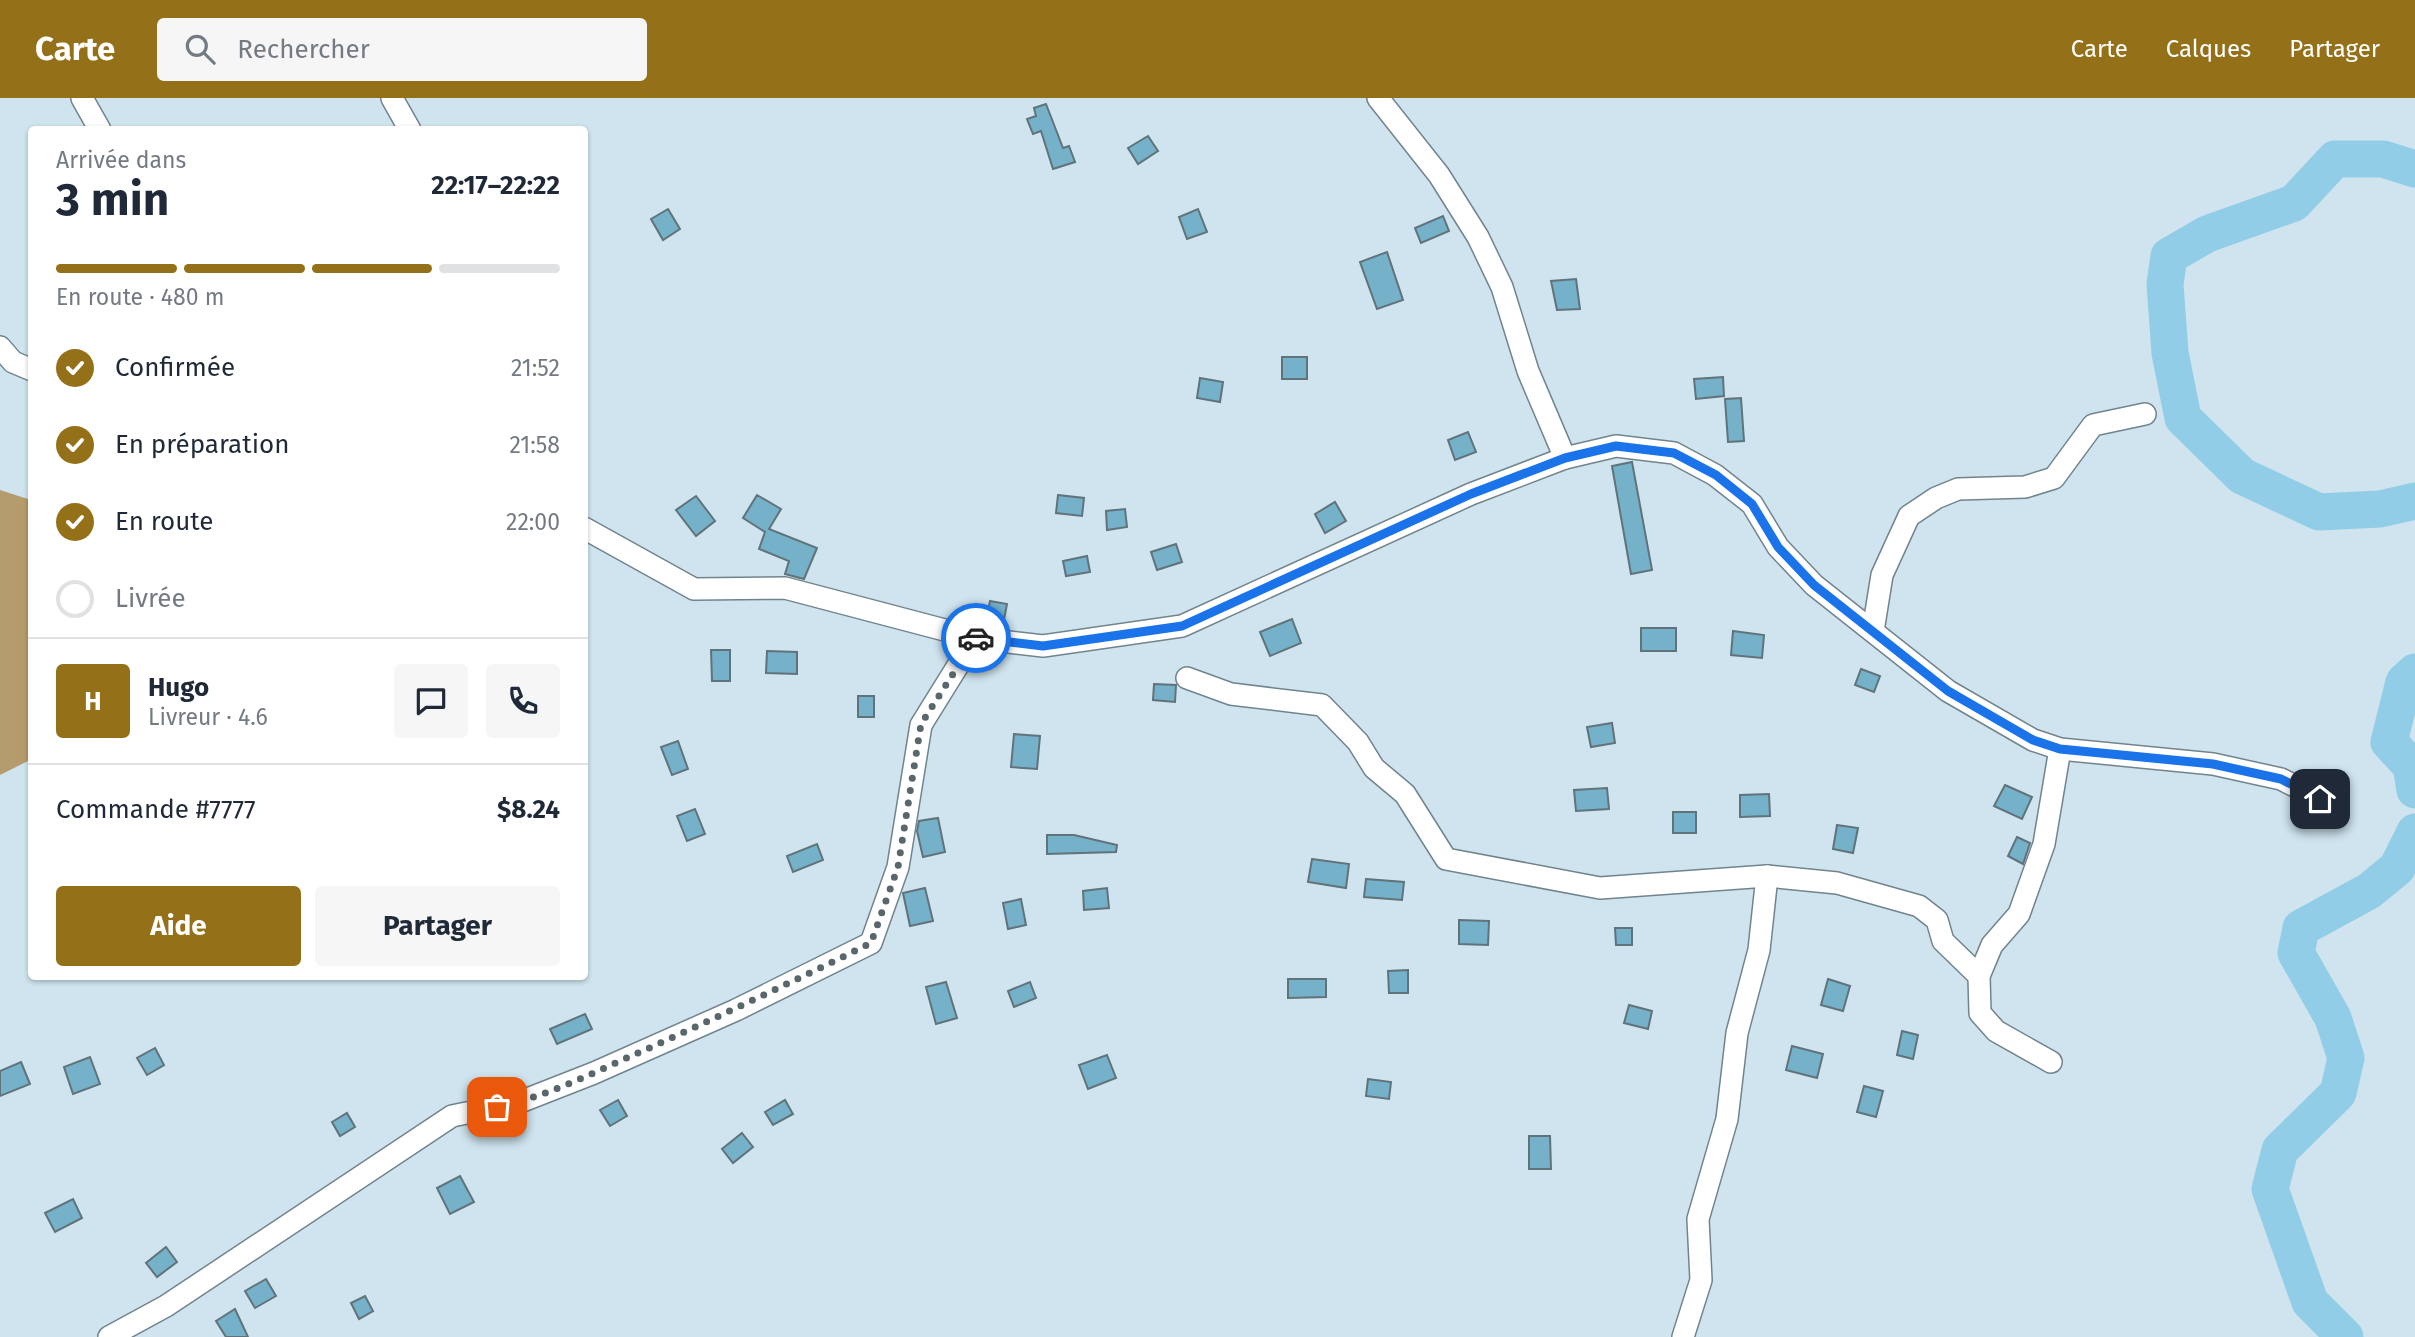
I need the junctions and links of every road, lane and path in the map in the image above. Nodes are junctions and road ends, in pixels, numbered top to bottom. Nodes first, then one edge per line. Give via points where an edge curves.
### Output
1 (82, 98) edge
2 (392, 98) edge
3 (1378, 98) edge
4 (98, 126) edge
5 (408, 126) edge
6 (0, 347) edge
7 (28, 368) edge
8 (2145, 414) dead end
9 (1565, 458) junction
10 (588, 530) edge
11 (1873, 631) junction
12 (975, 638) junction
13 (1186, 678) dead end
14 (2060, 749) junction
15 (2320, 799) dead end
16 (1767, 876) junction
17 (1979, 976) junction
18 (2051, 1062) dead end
19 (109, 1337) edge
20 (1683, 1337) edge

1 - 4 street
2 - 5 street
3 - 9 street via 1439,176 1478,237 1503,287 1528,370
6 - 7 street via 13,362
8 - 11 street via 2093,425 2054,478 2025,487 1958,489 1909,516 1882,575
9 - 11 street via 1616,446 1674,453 1716,475 1752,504 1778,547 1814,585
9 - 12 street via 1471,494 1182,626 1043,646
10 - 12 street via 694,589 785,588
11 - 14 street via 1948,691 2033,740
12 - 19 street via 921,724 898,867 871,943 594,1073 520,1102 452,1116 166,1306
13 - 16 street via 1231,694 1322,705 1358,742 1374,768 1405,794 1446,859 1600,888
14 - 15 street via 2213,764 2281,779
14 - 17 street via 2044,844 2019,914 1992,945
16 - 17 street via 1837,883 1919,906 1937,920 1942,940
16 - 20 street via 1759,950 1737,1033 1727,1119 1698,1219 1701,1280
17 - 18 street via 1980,1013 1996,1031

